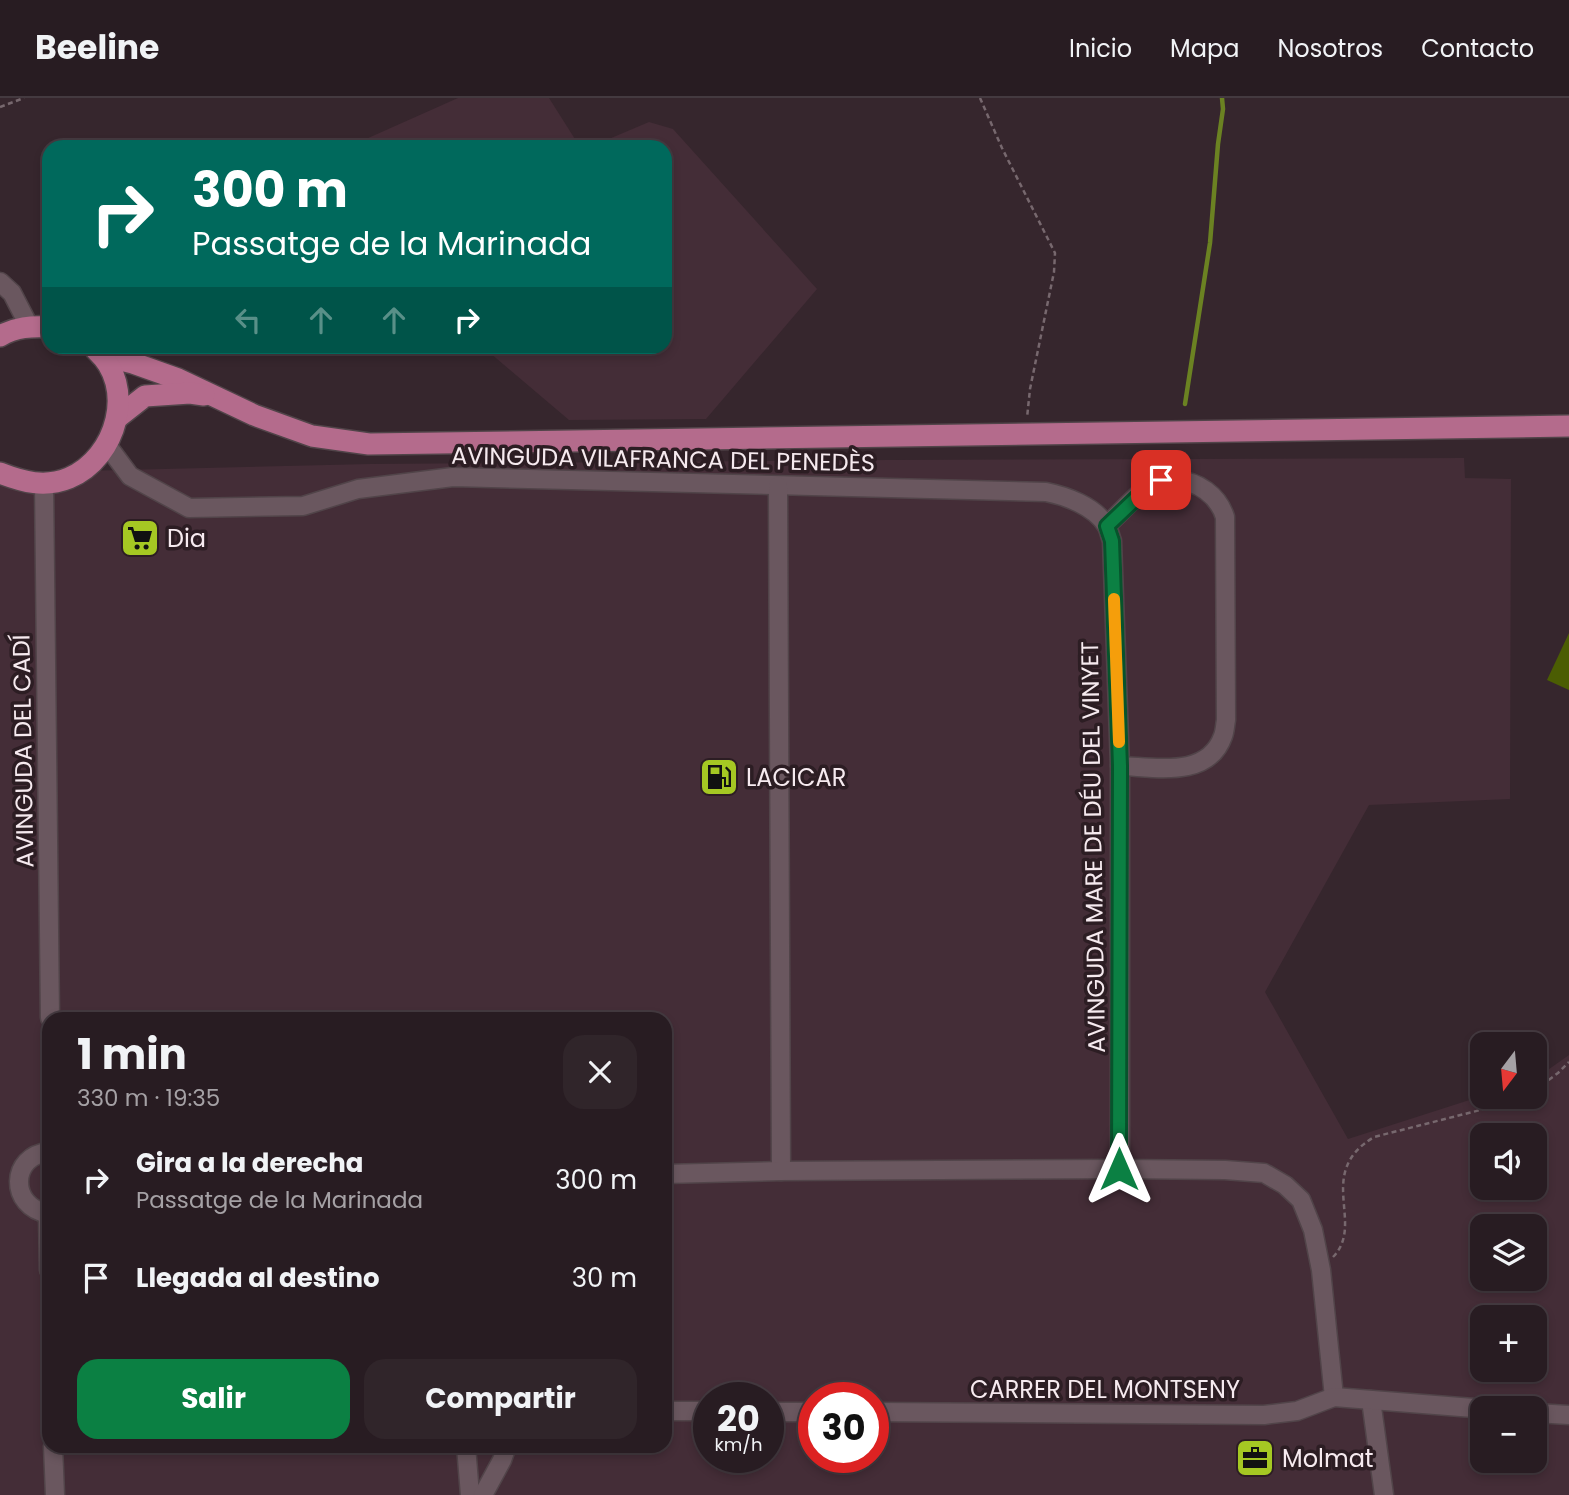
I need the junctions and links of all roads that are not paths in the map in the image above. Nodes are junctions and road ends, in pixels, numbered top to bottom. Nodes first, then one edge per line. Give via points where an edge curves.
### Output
1 (0, 282) edge
2 (39, 326) edge
3 (0, 336) edge
4 (98, 354) edge
5 (105, 354) edge
6 (214, 395) junction
7 (117, 418) junction
8 (1569, 426) edge
9 (107, 445) junction
10 (0, 473) edge
11 (44, 484) junction
12 (778, 486) junction
13 (1107, 526) junction
14 (1120, 766) junction
15 (50, 1012) edge
16 (42, 1154) edge
17 (1119, 1169) junction
18 (781, 1171) junction
19 (672, 1174) edge
20 (0, 1181) edge
21 (19, 1181) junction
22 (42, 1213) edge
23 (1334, 1397) junction
24 (1371, 1400) junction
25 (1470, 1408) edge
26 (672, 1411) edge
27 (693, 1411) edge
28 (889, 1412) edge
29 (1547, 1414) edge
30 (1569, 1415) edge
31 (53, 1453) edge
32 (467, 1453) edge
33 (504, 1453) edge
34 (55, 1495) edge
35 (470, 1495) edge
36 (483, 1495) edge
37 (1384, 1495) edge

1 - 2 street
2 - 3 main road
4 - 7 main road via 112,374 118,395
5 - 6 main road
6 - 7 main road via 145,396
6 - 8 main road via 312,436 369,444
7 - 9 main road
9 - 11 main road via 91,465 69,478
9 - 12 street, AVINGUDA VILAFRANCA DEL PENEDÈS via 131,476 189,508 303,506 358,489 453,477
10 - 11 main road via 21,482
11 - 15 street, AVINGUDA DEL CADÍ
12 - 13 street, AVINGUDA VILAFRANCA DEL PENEDÈS via 1046,492 1080,503
12 - 18 street
13 - 14 street, AVINGUDA MARE DE DÉU DEL VINYET via 1112,541
13 - 14 street via 1161,480 1198,485 1212,494 1225,517 1223,736 1205,761 1192,766
14 - 17 street, AVINGUDA MARE DE DÉU DEL VINYET
16 - 21 street via 27,1162
17 - 18 street
17 - 23 street via 1264,1173 1301,1200 1314,1230 1321,1270
18 - 19 street
20 - 21 street
21 - 22 street via 28,1206
23 - 24 street
23 - 28 street, CARRER DEL MONTSENY via 1297,1411 1264,1415
24 - 25 street
24 - 37 street
26 - 27 street
29 - 30 street
31 - 34 street
32 - 35 street
33 - 36 street

